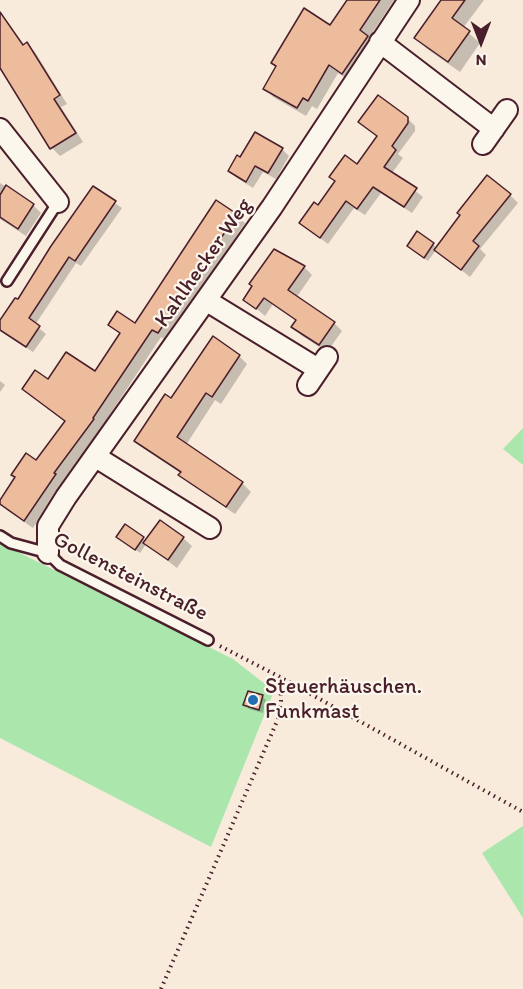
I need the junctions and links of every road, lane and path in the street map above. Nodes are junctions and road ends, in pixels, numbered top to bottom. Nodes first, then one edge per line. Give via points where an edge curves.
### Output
1 (409, 0) edge
2 (380, 42) junction
3 (507, 110) dead end
4 (0, 129) edge
5 (58, 202) joint
6 (7, 281) dead end
7 (207, 301) junction
8 (318, 370) dead end
9 (96, 457) junction
10 (210, 528) dead end
11 (0, 536) edge
12 (48, 554) junction
13 (208, 640) joint
14 (280, 677) junction
15 (523, 812) edge
16 (160, 989) edge

1 - 2 street, Kahlhecker Weg
2 - 3 street via 488,136
2 - 7 street, Kahlhecker Weg
4 - 5 street
5 - 6 lane
7 - 8 street
7 - 9 street, Kahlhecker Weg
9 - 10 street
9 - 12 street, Kahlhecker Weg via 48,526
11 - 12 lane, Gollensteinstraße
12 - 13 lane, Gollensteinstraße via 60,565
13 - 14 path
14 - 15 path
14 - 16 path via 278,719

